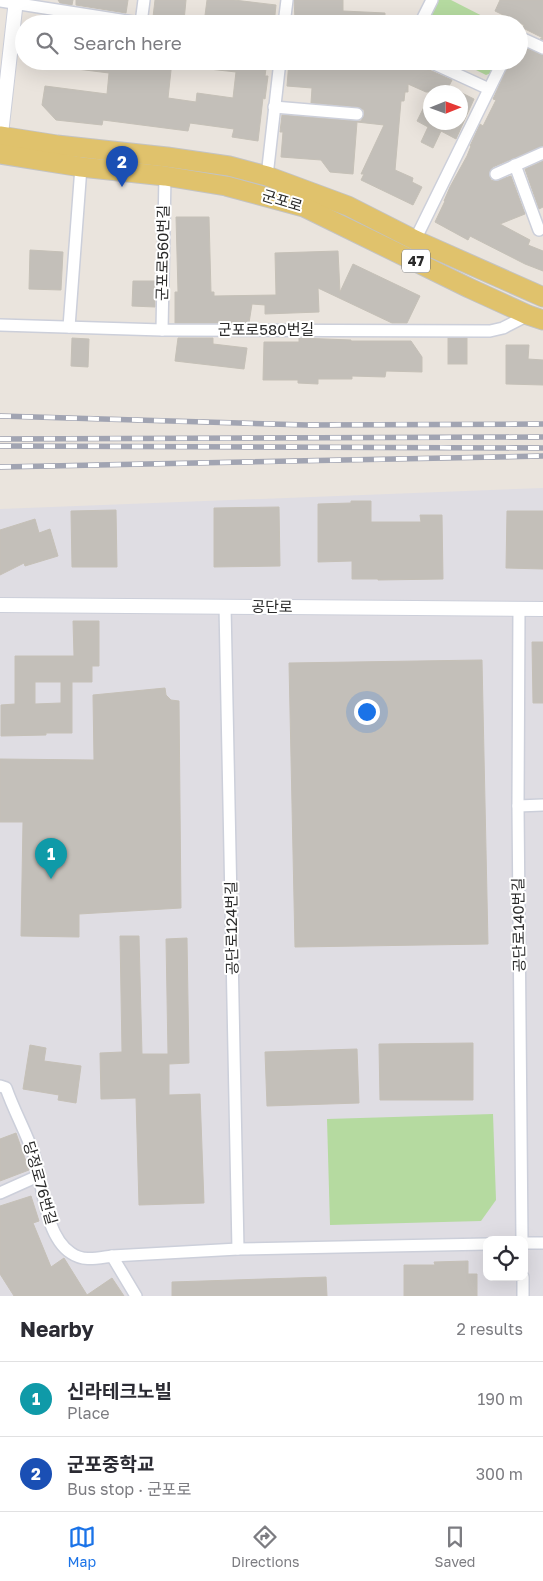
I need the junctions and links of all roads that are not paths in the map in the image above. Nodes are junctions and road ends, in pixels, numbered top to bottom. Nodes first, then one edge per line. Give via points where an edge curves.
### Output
1 (144, 0) edge
2 (287, 0) edge
3 (432, 0) edge
4 (0, 1) edge
5 (16, 1) edge
6 (97, 15) edge
7 (144, 15) edge
8 (285, 15) edge
9 (424, 15) edge
10 (528, 41) edge
11 (543, 48) edge
12 (279, 70) edge
13 (448, 70) edge
14 (498, 70) edge
15 (489, 88) junction
16 (274, 107) junction
17 (357, 114) dead end
18 (0, 142) edge
19 (543, 153) edge
20 (515, 165) junction
21 (81, 167) junction
22 (496, 174) dead end
23 (165, 176) junction
24 (267, 176) junction
25 (348, 206) junction
26 (304, 207) junction
27 (539, 230) dead end
28 (415, 240) junction
29 (543, 297) edge
30 (536, 318) edge
31 (0, 325) edge
32 (69, 327) junction
33 (162, 330) junction
34 (0, 605) edge
35 (225, 606) junction
36 (519, 609) junction
37 (543, 610) edge
38 (543, 805) edge
39 (518, 806) junction
40 (0, 1086) edge
41 (38, 1176) junction
42 (0, 1193) edge
43 (522, 1236) edge
44 (528, 1243) edge
45 (543, 1243) edge
46 (483, 1244) edge
47 (238, 1249) junction
48 (112, 1256) junction
49 (523, 1281) edge
50 (136, 1296) edge
51 (523, 1296) edge

1 - 7 street
2 - 8 street
3 - 9 street
4 - 5 street
5 - 6 street
5 - 18 street
10 - 11 street
12 - 16 street
13 - 15 street
14 - 15 street
15 - 28 street
16 - 17 street
16 - 24 street
18 - 21 main road, 군포로 / 47
18 - 24 main road, 군포로 / 47 via 167,157 229,166
19 - 20 street
20 - 22 street
20 - 27 street
21 - 23 main road, 군포로 / 47
21 - 32 street
23 - 26 main road, 군포로 / 47 via 226,186
23 - 33 street, 군포로560번길
24 - 25 main road, 군포로 / 47
25 - 26 main road via 306,195 300,200
25 - 28 main road, 군포로 / 47
26 - 30 main road, 군포로 / 47
28 - 29 main road, 군포로 / 47
30 - 33 street, 군포로580번길 via 490,331
31 - 32 street, 군포로580번길
32 - 33 street, 군포로580번길
34 - 35 street, 공단로
35 - 36 street, 공단로
35 - 47 street, 공단로124번길
36 - 37 street, 공단로
36 - 39 street, 공단로140번길
38 - 39 street
39 - 43 street, 공단로140번길
40 - 41 street, 당정로76번길 via 6,1088 22,1124
41 - 42 street
41 - 48 street, 당정로76번길 via 49,1222 70,1252 84,1259
44 - 45 street
46 - 47 street, 당정로76번길
47 - 48 street, 당정로76번길
48 - 50 street
49 - 51 street

